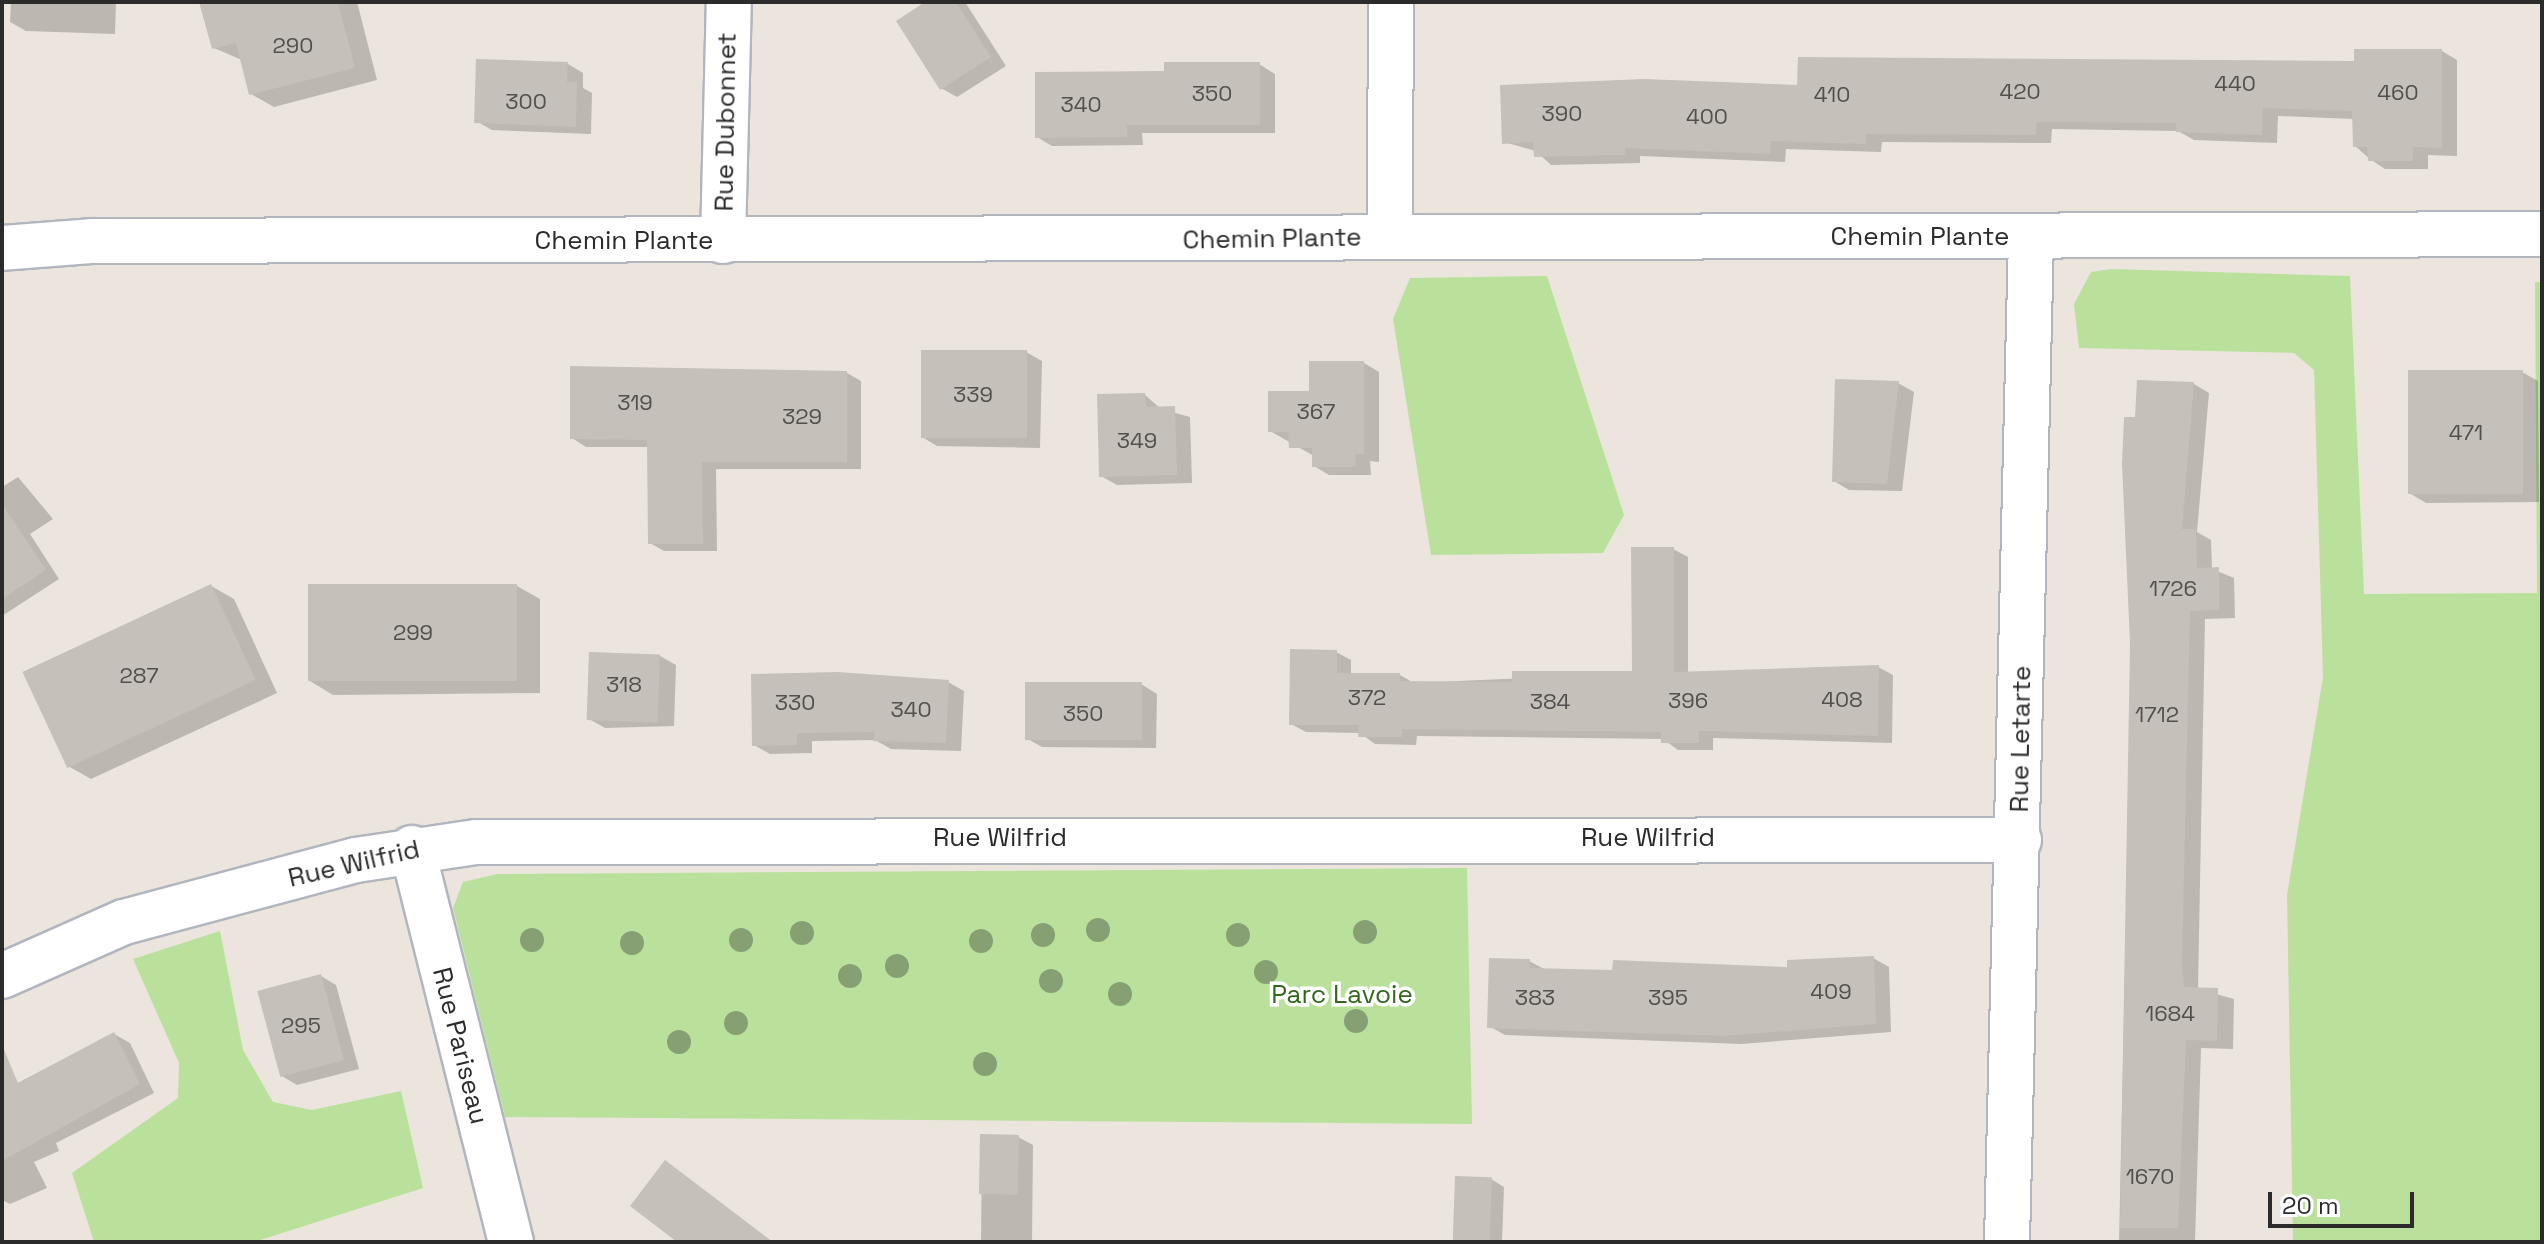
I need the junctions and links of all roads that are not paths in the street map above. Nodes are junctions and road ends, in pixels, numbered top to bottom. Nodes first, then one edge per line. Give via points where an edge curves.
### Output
1 (729, 2) edge
2 (1391, 2) edge
3 (2542, 234) edge
4 (2031, 236) junction
5 (1390, 237) junction
6 (723, 241) junction
7 (2, 248) edge
8 (2019, 840) junction
9 (412, 848) junction
10 (2, 976) edge
11 (511, 1242) edge
12 (2007, 1242) edge

1 - 6 street, Rue Dubonnet
2 - 5 street
3 - 4 street, Chemin Plante
4 - 5 street, Chemin Plante
4 - 8 street, Rue Letarte
5 - 6 street, Chemin Plante
6 - 7 street, Chemin Plante via 92,241
8 - 9 street, Rue Wilfrid via 542,839
8 - 12 street, Rue Letarte
9 - 10 street, Rue Wilfrid via 124,922
9 - 11 street, Rue Pariseau

